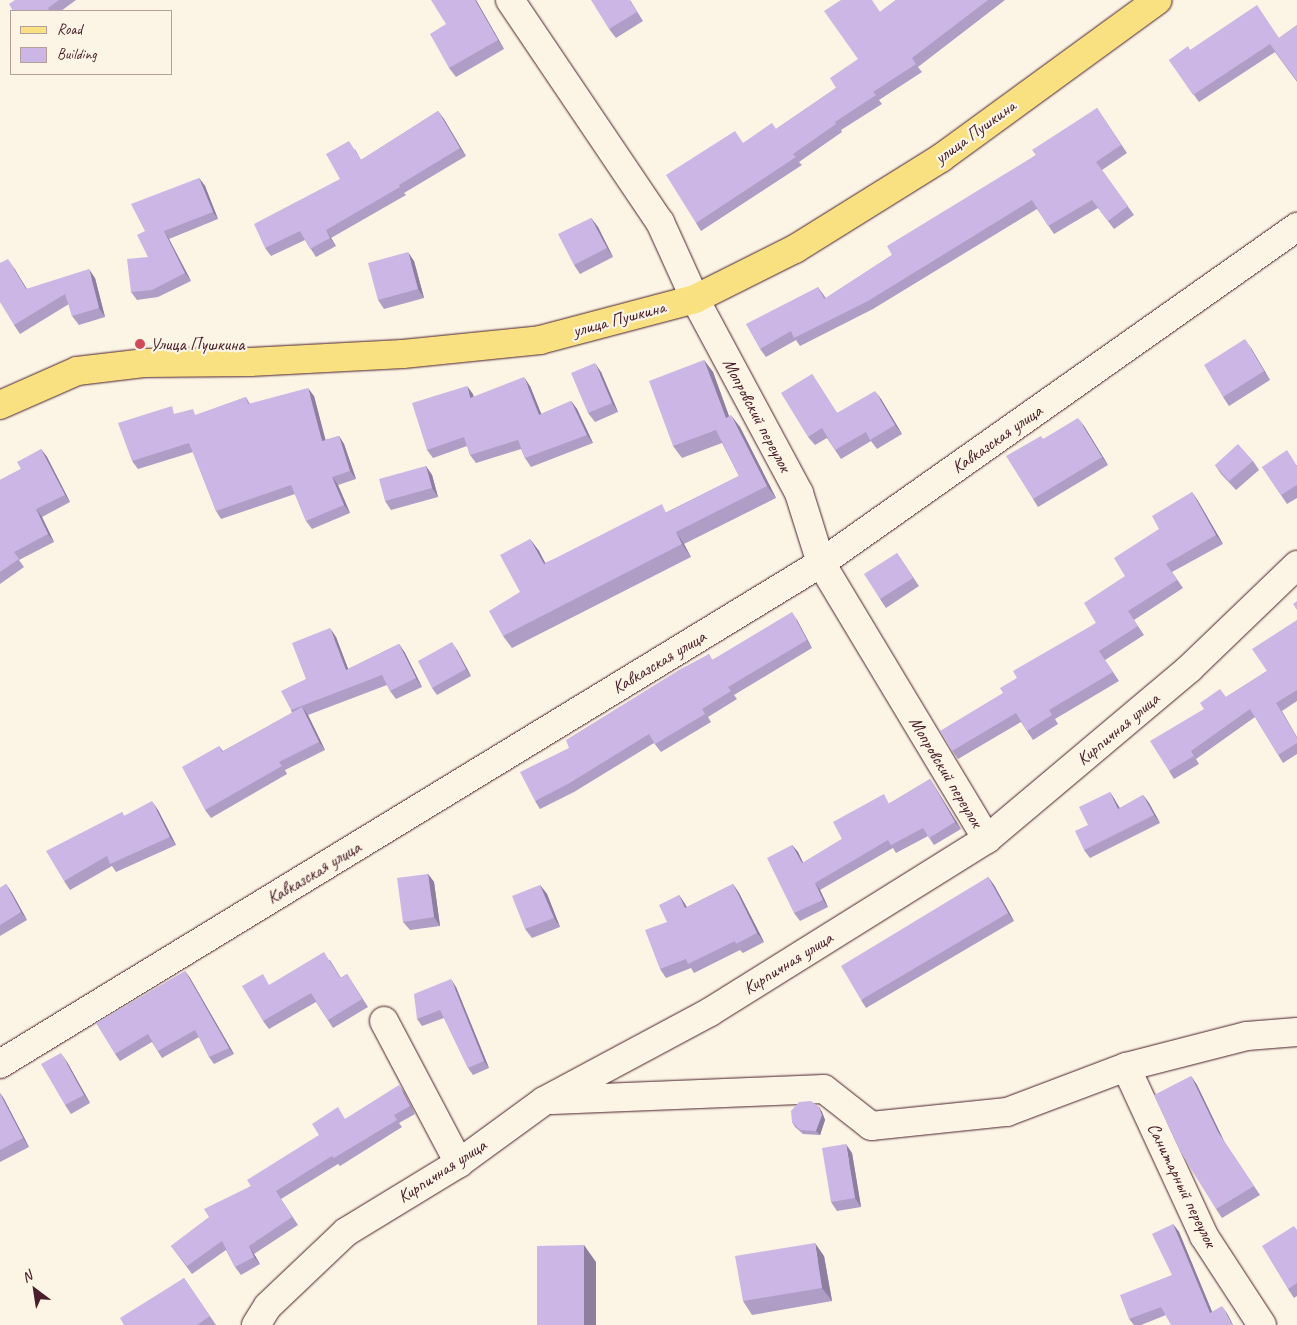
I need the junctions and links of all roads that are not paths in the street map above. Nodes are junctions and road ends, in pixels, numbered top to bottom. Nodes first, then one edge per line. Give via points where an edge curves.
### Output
1 (510, 0) edge
2 (1158, 0) edge
3 (1297, 227) edge
4 (695, 299) junction
5 (0, 405) edge
6 (821, 563) junction
7 (1297, 565) edge
8 (987, 840) junction
9 (384, 1021) dead end
10 (1297, 1032) edge
11 (0, 1064) edge
12 (1126, 1067) junction
13 (544, 1101) junction
14 (459, 1163) junction
15 (256, 1325) edge
16 (1262, 1325) edge

1 - 4 street, Мопровский переулок via 660,222
2 - 4 main road, улица Пушкина via 941,158 796,249
3 - 6 street, Кавказская улица
4 - 5 main road, улица Пушкина via 540,340 403,354 250,362 144,363 77,371
4 - 6 street, Мопровский переулок via 799,493
6 - 8 street, Мопровский переулок
6 - 11 street, Кавказская улица
7 - 8 street, Кирпичная улица via 1189,669
8 - 13 street, Кирпичная улица via 710,1012
9 - 14 street
10 - 12 street via 1247,1036
12 - 13 street via 1007,1112 871,1126 824,1089
12 - 16 street, Санитарный переулок via 1204,1236
13 - 14 street, Кирпичная улица
14 - 15 street, Кирпичная улица via 346,1232 268,1306

